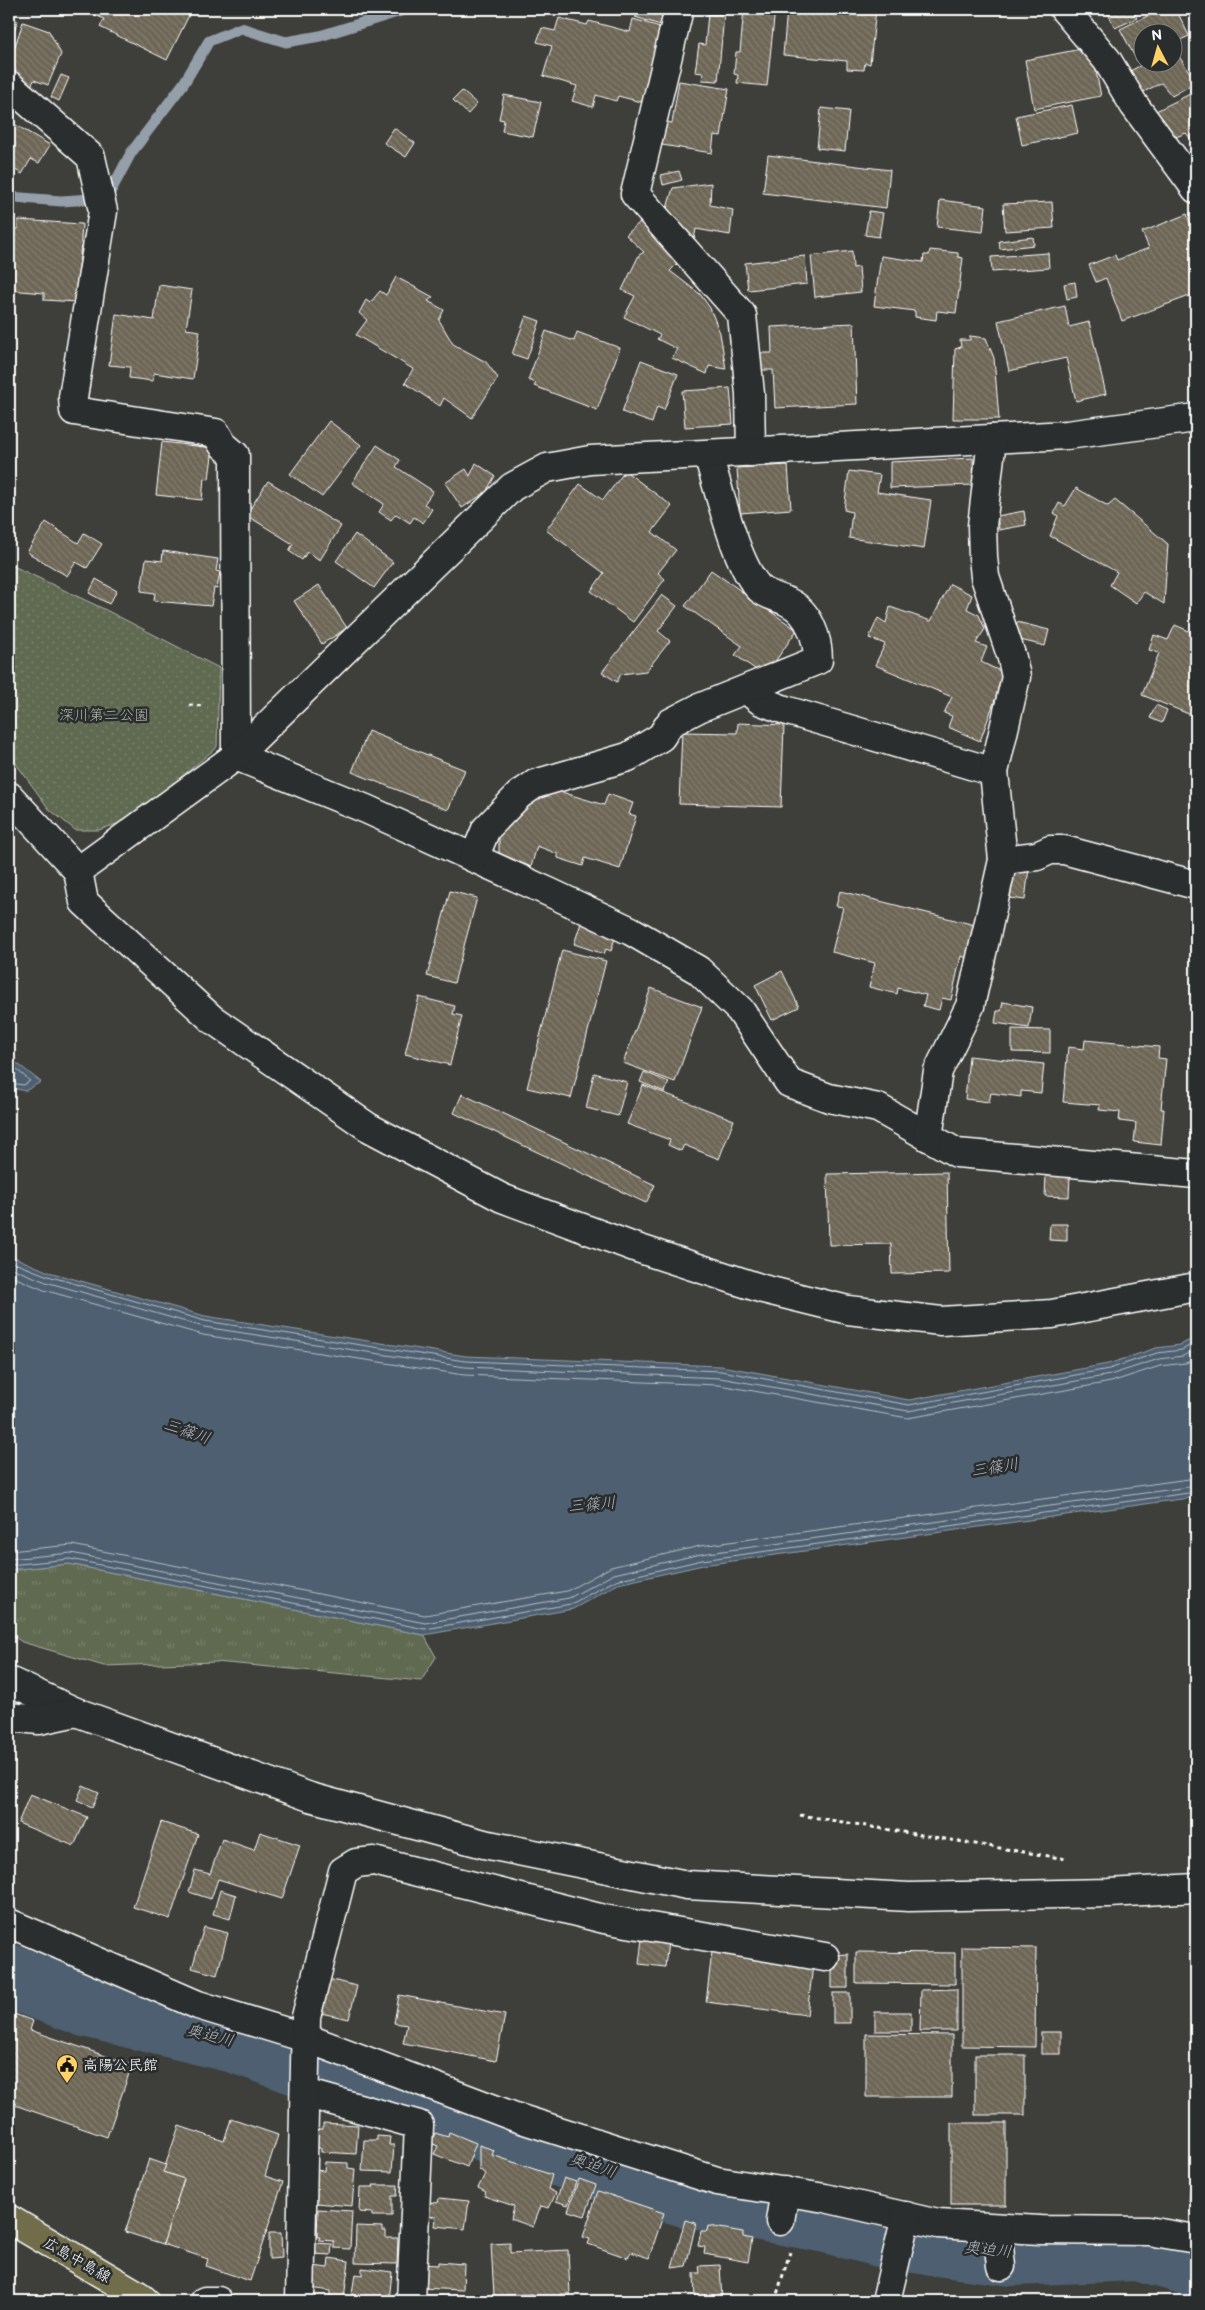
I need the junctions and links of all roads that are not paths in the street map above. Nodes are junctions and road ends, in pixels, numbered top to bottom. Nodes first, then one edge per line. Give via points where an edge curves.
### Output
1 (678, 9) edge
2 (1064, 9) edge
3 (9, 85) edge
4 (1196, 189) edge
5 (1196, 418) edge
6 (992, 439) junction
7 (751, 452) junction
8 (708, 455) junction
9 (747, 690) junction
10 (236, 756) junction
11 (994, 772) junction
12 (9, 796) edge
13 (474, 858) junction
14 (1003, 860) junction
15 (78, 871) junction
16 (1196, 885) edge
17 (928, 1137) junction
18 (1196, 1174) edge
19 (1196, 1287) edge
20 (9, 1681) edge
21 (76, 1712) junction
22 (9, 1717) edge
23 (1196, 1888) edge
24 (9, 1923) edge
25 (825, 1957) dead end
26 (305, 2065) junction
27 (785, 2192) junction
28 (906, 2216) junction
29 (9, 2219) edge
30 (780, 2221) dead end
31 (998, 2228) junction
32 (1196, 2239) edge
33 (1001, 2266) dead end
34 (145, 2301) edge
35 (205, 2301) edge
36 (218, 2301) edge
37 (300, 2301) edge
38 (412, 2301) edge
39 (886, 2301) edge

1 - 7 street via 635,194 742,315 750,394
2 - 4 street via 1107,60 1134,105
3 - 10 street via 91,157 103,211 73,397 74,411 216,433 223,445 235,455
5 - 6 street via 1067,435
6 - 7 street
6 - 11 street via 982,526 982,556 985,577 1016,677
7 - 8 street
8 - 9 street via 748,572 761,590 794,605 805,615 818,647 818,660
8 - 10 street via 590,460 547,468 512,487
9 - 11 street via 761,701 793,712
9 - 13 street via 670,722 661,737 628,758 535,784 519,795 486,828
10 - 13 street
10 - 15 street
11 - 14 street
12 - 15 street
13 - 17 street via 631,932 698,970 740,1010 789,1083 829,1098 878,1108
14 - 16 street via 1064,850
14 - 17 street via 970,1006 938,1071
15 - 19 street via 84,902 212,1019 368,1127 502,1198 763,1289 848,1310 941,1320 1052,1314
17 - 18 street via 957,1154
20 - 21 street
21 - 22 street via 39,1720
21 - 23 street via 310,1797 484,1844 688,1885 909,1897
24 - 26 street via 198,2005
25 - 26 street via 604,1918 374,1861 356,1863 343,1871 306,2017
26 - 27 street via 515,2117 717,2181
26 - 37 street
26 - 38 street via 419,2125
27 - 28 street
27 - 30 street
28 - 31 street via 938,2224
28 - 39 street
29 - 34 main road, 広島中島線
31 - 32 street via 1148,2232
31 - 33 street
35 - 36 street

